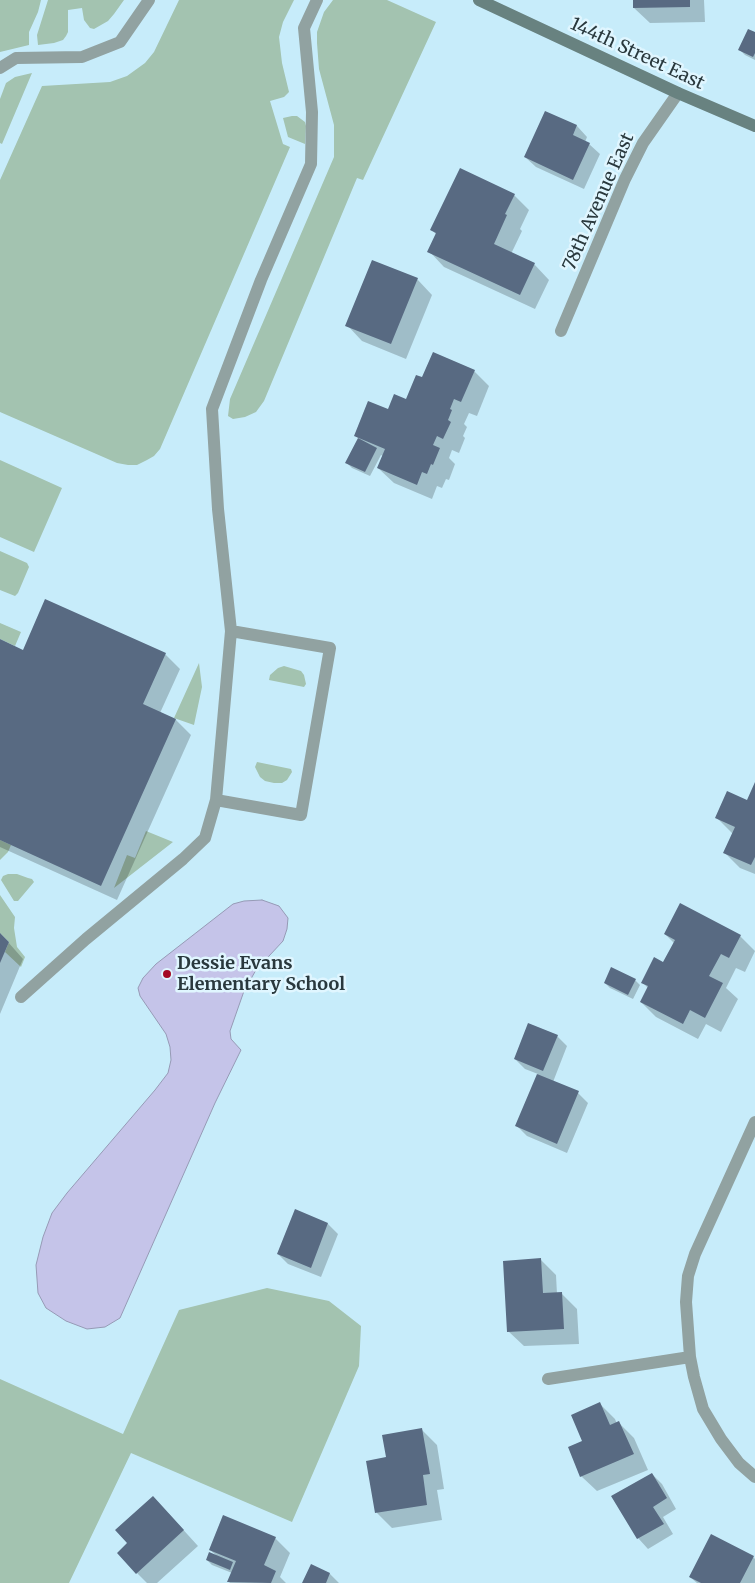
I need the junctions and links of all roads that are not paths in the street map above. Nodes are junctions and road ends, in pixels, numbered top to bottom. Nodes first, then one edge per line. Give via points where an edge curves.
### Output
1 (149, 0) edge
2 (317, 0) edge
3 (479, 0) edge
4 (0, 68) edge
5 (678, 93) junction
6 (755, 126) edge
7 (561, 331) dead end
8 (231, 631) junction
9 (216, 800) junction
10 (21, 997) dead end
11 (755, 1122) edge
12 (690, 1357) junction
13 (548, 1380) dead end
14 (755, 1477) edge

1 - 4 street via 120,42 82,57 16,58
2 - 8 street via 304,28 312,112 310,164 261,280 212,410 218,509
3 - 5 street, 144th Street East
5 - 6 street, 144th Street East
5 - 7 street, 78th Avenue East via 643,143
8 - 9 street
8 - 9 street via 330,648 301,815
9 - 10 street via 205,838
11 - 12 street via 688,1276 686,1302
12 - 13 street
12 - 14 street via 703,1410 739,1463

